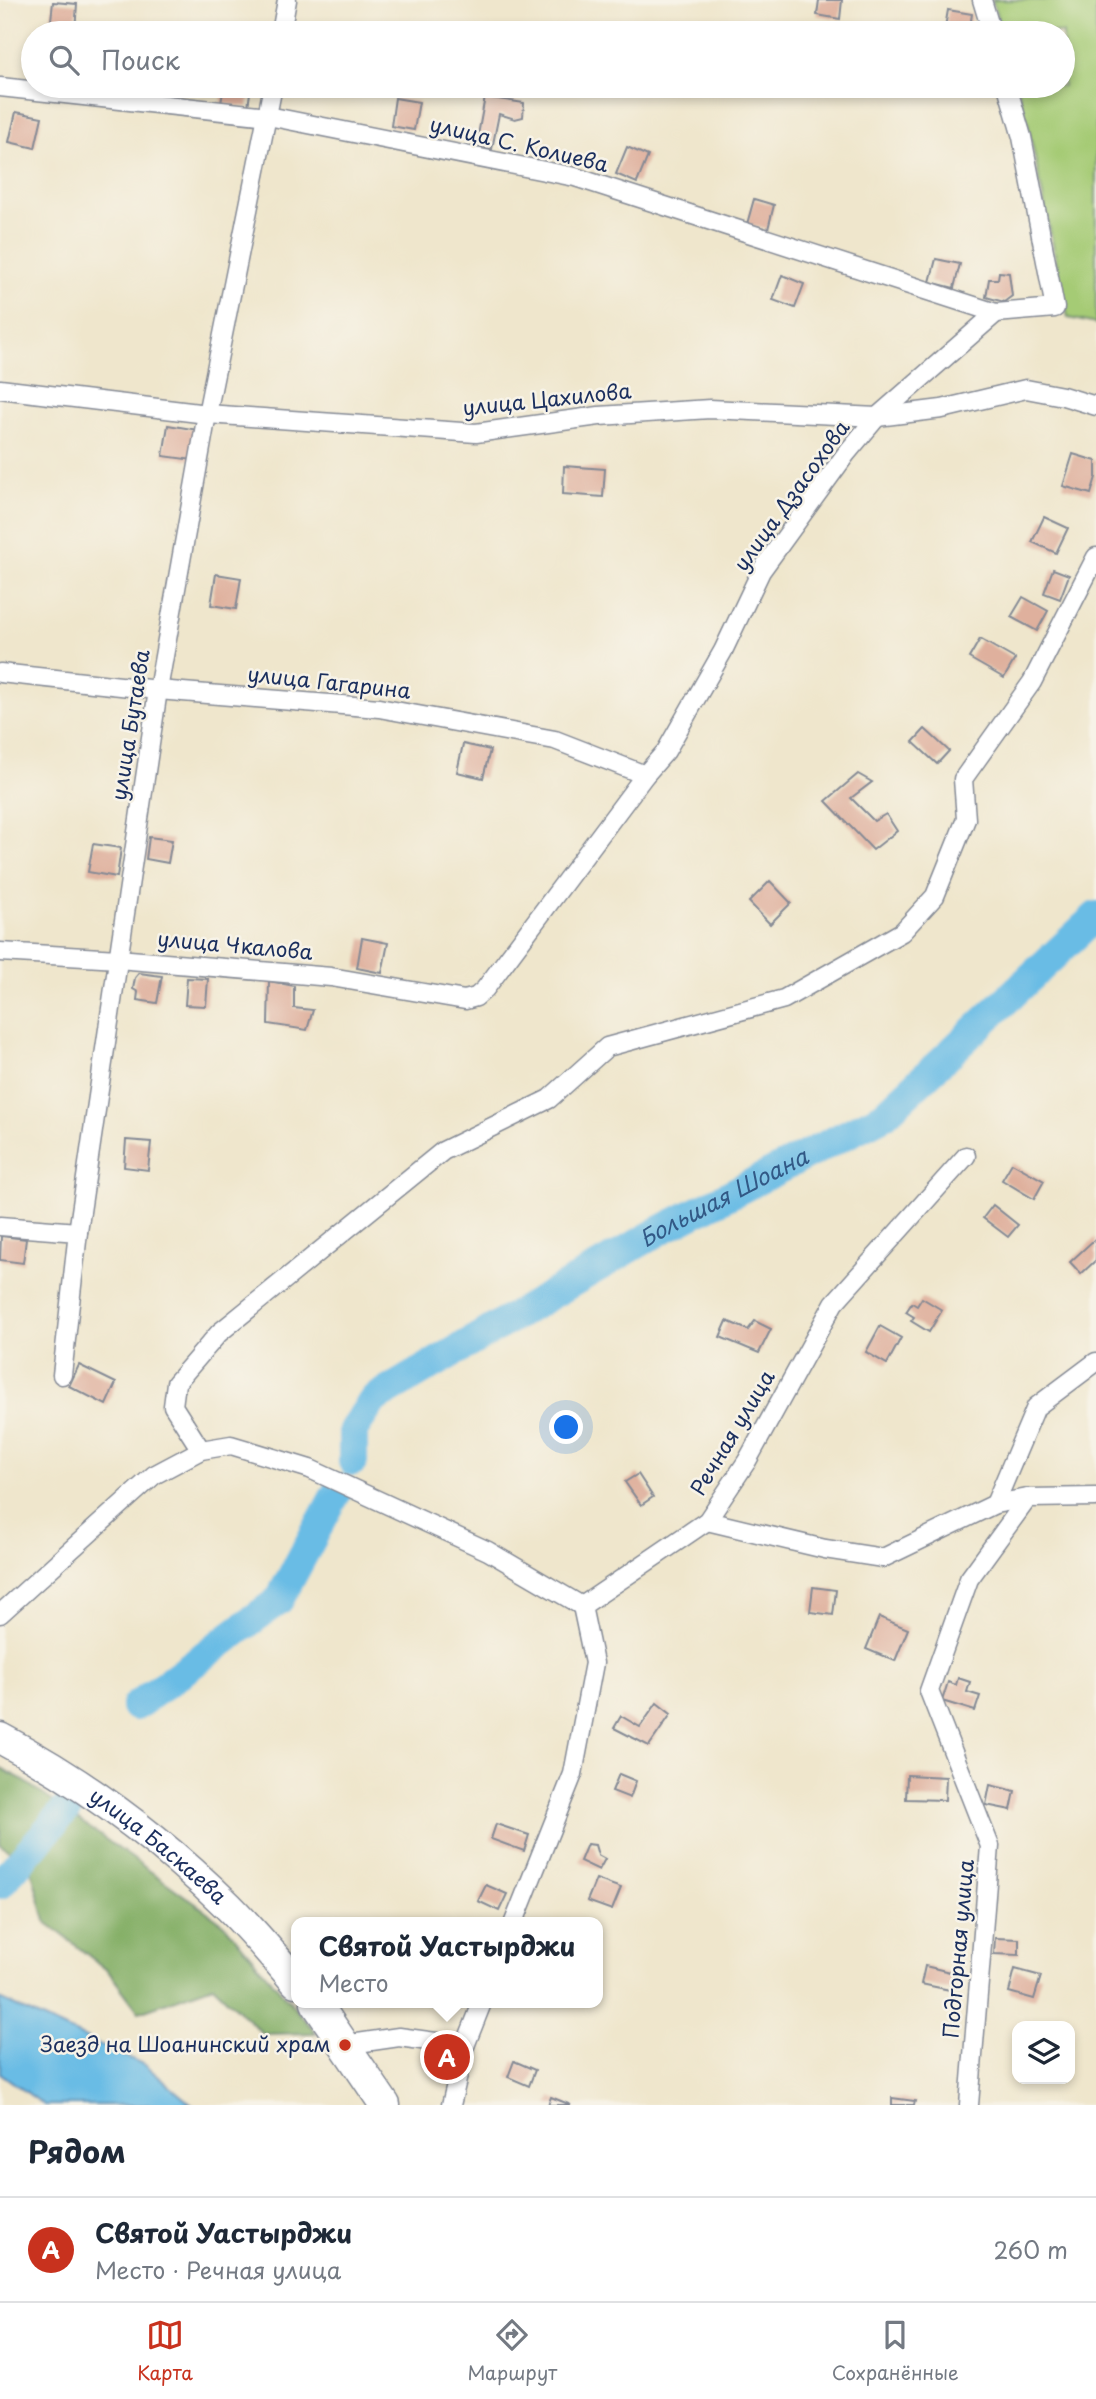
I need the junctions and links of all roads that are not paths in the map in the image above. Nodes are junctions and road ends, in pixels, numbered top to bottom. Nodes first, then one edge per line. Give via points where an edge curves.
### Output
1 (286, 0) edge
2 (982, 0) edge
3 (283, 21) edge
4 (988, 21) edge
5 (0, 87) edge
6 (21, 89) edge
7 (102, 98) edge
8 (271, 98) edge
9 (1010, 98) edge
10 (268, 116) junction
11 (996, 313) junction
12 (0, 389) edge
13 (1096, 406) edge
14 (207, 414) junction
15 (877, 417) junction
16 (1096, 557) edge
17 (0, 673) edge
18 (158, 690) junction
19 (645, 775) junction
20 (0, 952) edge
21 (118, 959) junction
22 (465, 1000) joint
23 (966, 1156) dead end
24 (0, 1226) edge
25 (78, 1232) junction
26 (1096, 1362) edge
27 (62, 1375) dead end
28 (201, 1450) junction
29 (1096, 1497) edge
30 (1028, 1498) junction
31 (995, 1504) junction
32 (707, 1521) junction
33 (582, 1606) junction
34 (0, 1614) edge
35 (0, 1738) edge
36 (516, 1917) edge
37 (291, 1976) edge
38 (319, 2008) edge
39 (480, 2008) edge
40 (344, 2045) junction
41 (465, 2046) junction
42 (385, 2105) edge
43 (451, 2105) edge
44 (969, 2105) edge

1 - 3 street
2 - 4 street
5 - 6 street, улица С. Колиева
7 - 10 street, улица С. Колиева
8 - 10 street, улица Бутаева
9 - 11 street, улица С. Колиева via 1055,308
10 - 11 street, улица С. Колиева via 575,177
10 - 14 street, улица Бутаева
11 - 15 street, улица Дзасохова
12 - 14 street, улица Цахилова
13 - 15 street, улица Цахилова via 1026,389 942,409
14 - 15 street, улица Цахилова via 476,433 599,416 710,409
14 - 18 street, улица Бутаева
15 - 19 street, улица Дзасохова via 761,571 723,652 666,751
16 - 28 street via 1032,682 963,779 966,819 961,832 935,895 902,932 784,999 607,1047 549,1099 443,1151 219,1333 176,1383 173,1406
17 - 18 street, улица Гагарина
18 - 19 street, улица Гагарина via 379,708 555,740
18 - 21 street, улица Бутаева
19 - 22 street, улица Дзасохова via 485,989
20 - 21 street, улица Чкалова
21 - 22 street, улица Чкалова via 331,977
21 - 25 street, улица Бутаева
23 - 32 street, Речная улица via 834,1303 747,1461
24 - 25 street
25 - 27 street, улица Бутаева
26 - 31 street via 1036,1407
28 - 33 street via 231,1445 310,1469 488,1551
28 - 34 street via 153,1475
29 - 30 street
30 - 31 street
30 - 44 street, Подгорная улица via 969,1579 929,1691 990,1846
31 - 32 street via 883,1558
32 - 33 street, Речная улица
33 - 36 street via 594,1664 573,1774
35 - 37 main road, улица Баскаева via 89,1792 164,1847 229,1907
38 - 40 main road
39 - 41 street
40 - 41 street via 399,2037
40 - 42 main road
41 - 43 street

